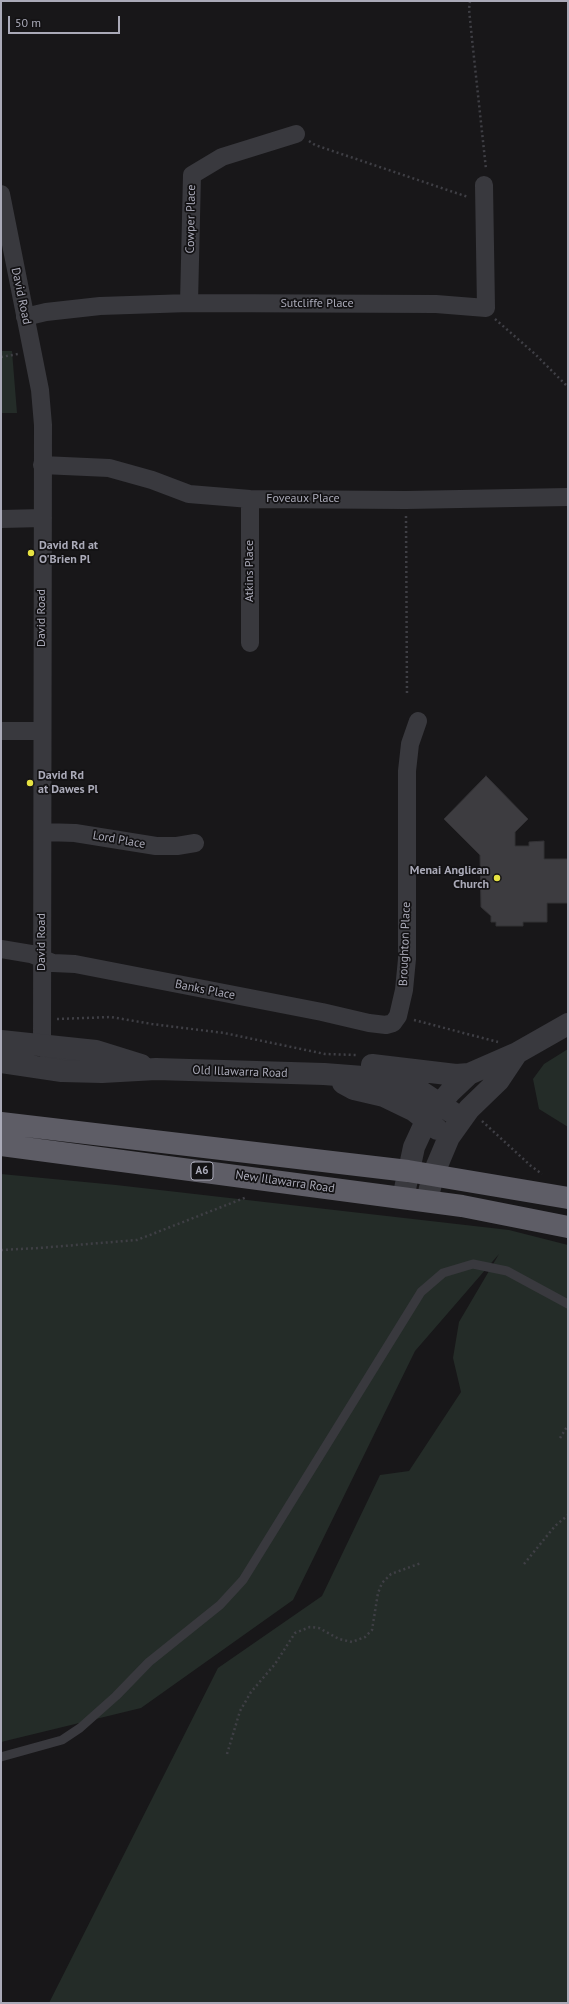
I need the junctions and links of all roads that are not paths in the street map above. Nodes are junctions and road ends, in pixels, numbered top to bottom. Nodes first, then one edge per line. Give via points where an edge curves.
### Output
1 (296, 134) road end
2 (484, 193) road end
3 (1, 194) edge
4 (6, 251) edge
5 (189, 303) junction
6 (25, 317) junction
7 (42, 465) junction
8 (568, 497) edge
9 (250, 499) junction
10 (42, 518) junction
11 (1, 519) edge
12 (250, 643) dead end
13 (418, 721) dead end
14 (1, 731) edge
15 (42, 731) junction
16 (43, 832) junction
17 (195, 842) dead end
18 (1, 949) edge
19 (42, 958) junction
20 (369, 1023) joint
21 (568, 1024) edge
22 (1, 1041) edge
23 (42, 1045) junction
24 (511, 1048) junction
25 (1, 1054) edge
26 (1, 1062) edge
27 (156, 1069) junction
28 (102, 1072) junction
29 (324, 1074) junction
30 (469, 1074) junction
31 (440, 1104) junction
32 (470, 1118) junction
33 (426, 1121) junction
34 (1, 1123) edge
35 (450, 1137) junction
36 (1, 1145) edge
37 (408, 1171) junction
38 (433, 1175) junction
39 (403, 1198) junction
40 (568, 1198) edge
41 (427, 1201) junction
42 (568, 1227) edge
43 (568, 1304) edge
44 (1, 1757) edge

1 - 5 street, Cowper Place via 222,157 192,174
2 - 5 street, Sutcliffe Place via 486,308 436,304
3 - 4 street, David Road
4 - 6 street, David Road
5 - 6 street, Sutcliffe Place via 100,306
6 - 7 street, David Road via 40,390 43,425
7 - 9 street, Foveaux Place via 109,468 189,494
7 - 10 street, David Road
8 - 9 street, Foveaux Place
9 - 12 street, Atkins Place
10 - 11 street
10 - 15 street, David Road
13 - 20 street, Broughton Place via 410,744 407,771 407,958 404,990 398,1016 393,1023
14 - 15 street
15 - 16 street, David Road
16 - 17 street, Lord Place via 75,833 156,846 177,846
16 - 19 street, David Road
18 - 19 street
19 - 20 street, Banks Place via 53,963 75,964
19 - 23 street, David Road
21 - 24 street, Old Illawarra Road
22 - 23 street, Old Illawarra Road
23 - 25 street via 25,1053
23 - 27 street, Old Illawarra Road via 96,1051
23 - 28 street via 56,1058 84,1062
24 - 30 street, Old Illawarra Road
24 - 32 street, Old Illawarra Road via 499,1080 469,1109
26 - 28 street, Old Illawarra Road via 62,1071
27 - 28 street, Old Illawarra Road
27 - 29 street, Old Illawarra Road
29 - 30 street, Old Illawarra Road via 365,1064 456,1075
29 - 31 street, Old Illawarra Road via 398,1082 417,1089
29 - 33 street, Old Illawarra Road via 354,1089 384,1096 413,1110
30 - 31 street, Old Illawarra Road
31 - 32 street, Old Illawarra Road
31 - 33 street, Old Illawarra Road
32 - 35 street, Old Illawarra Road
33 - 35 street, Old Illawarra Road
33 - 37 street, Old Illawarra Road via 414,1147
34 - 37 highway, New Illawarra Road / A6
35 - 38 street, Old Illawarra Road
36 - 39 highway, New Illawarra Road / A6
37 - 38 highway, New Illawarra Road / A6
37 - 39 street, Old Illawarra Road
38 - 40 highway, New Illawarra Road / A6
38 - 41 street, Old Illawarra Road
39 - 41 highway, New Illawarra Road / A6
41 - 42 highway, New Illawarra Road / A6
43 - 44 lane via 507,1271 473,1264 443,1273 421,1292 243,1580 220,1605 149,1662 80,1728 62,1740

